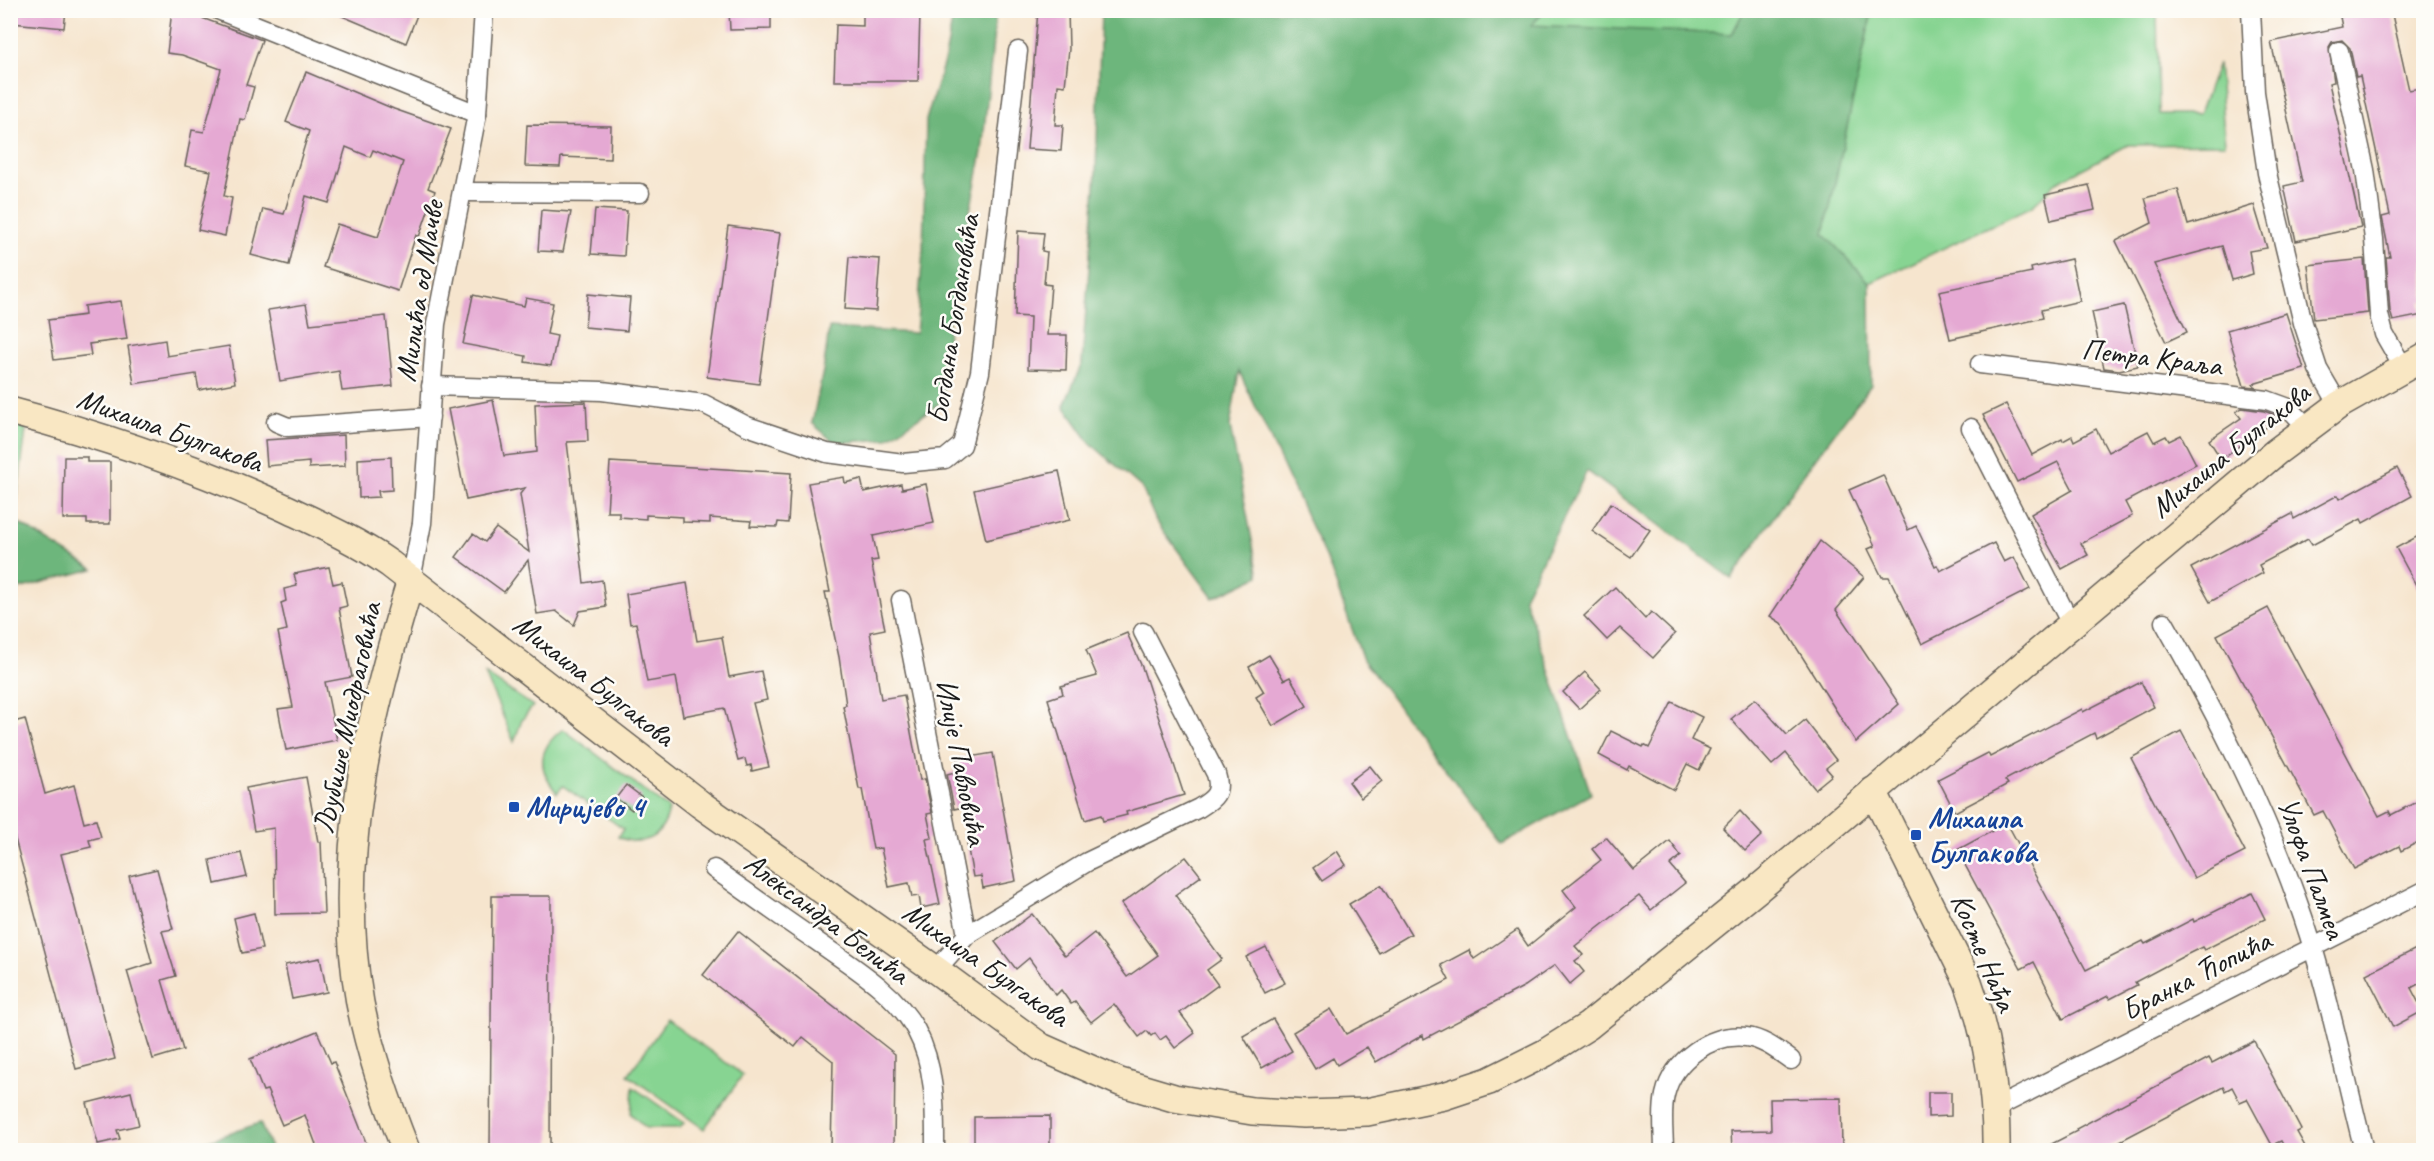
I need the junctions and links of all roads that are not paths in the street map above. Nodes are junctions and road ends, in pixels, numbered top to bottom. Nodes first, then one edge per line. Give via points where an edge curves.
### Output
1 (218, 10) edge
2 (484, 10) edge
3 (2251, 10) edge
4 (1018, 51) dead end
5 (2339, 51) dead end
6 (477, 114) junction
7 (463, 192) junction
8 (640, 193) dead end
9 (2413, 362) edge
10 (1980, 364) dead end
11 (431, 386) junction
12 (2339, 405) junction
13 (10, 411) edge
14 (430, 417) junction
15 (276, 422) dead end
16 (2307, 427) junction
17 (1971, 428) dead end
18 (411, 580) junction
19 (901, 600) dead end
20 (2164, 622) dead end
21 (2070, 624) junction
22 (1143, 632) dead end
23 (1873, 790) junction
24 (714, 869) dead end
25 (2424, 891) edge
26 (967, 935) junction
27 (2313, 948) junction
28 (936, 970) junction
29 (1791, 1060) dead end
30 (1994, 1109) junction
31 (406, 1150) edge
32 (935, 1150) edge
33 (1664, 1150) edge
34 (1996, 1150) edge
35 (2364, 1150) edge

1 - 6 street
2 - 6 street, Милића од Мачве
3 - 12 street via 2255,92 2267,173 2303,323 2318,369
4 - 11 street, Богдана Богдановића via 980,372 962,445 945,459 903,463 827,453 747,426 704,404 602,391
5 - 9 street via 2365,170 2379,315 2384,334
6 - 7 street, Милића од Мачве
7 - 8 street
7 - 11 street, Милића од Мачве via 436,324
9 - 12 street, Михаила Булгакова
10 - 16 street, Петра Краља via 2267,400 2289,408
11 - 14 street, Милића од Мачве
12 - 16 street, Михаила Булгакова
13 - 18 street, Михаила Булгакова via 232,485 366,547
14 - 15 street via 288,427
14 - 18 street, Милића од Мачве via 422,523
16 - 21 street, Михаила Булгакова
17 - 21 street
18 - 28 street, Михаила Булгакова via 700,804
18 - 31 street, Љубише Миодраговића via 387,658 365,758 351,860 352,931 360,1004 381,1083
19 - 26 street, Илије Павловића
20 - 27 street, Улофа Палмеа via 2252,789
21 - 23 street, Михаила Булгакова
22 - 26 street via 1216,774 1218,793 1199,808 1087,862
23 - 28 street, Михаила Булгакова via 1588,1026 1489,1081 1444,1096 1367,1112 1252,1111 1174,1098 1120,1082 1041,1047
23 - 30 street, Косте Нађа via 1968,982 1979,1012
24 - 32 street, Александра Белића via 861,973 908,1018 930,1069
25 - 27 street, Бранка Ћопића
26 - 28 street
27 - 30 street, Бранка Ћопића
27 - 35 street, Улофа Палмеа
29 - 33 street via 1762,1041 1747,1037 1716,1041 1688,1057 1669,1082 1665,1096
30 - 34 street, Косте Нађа

